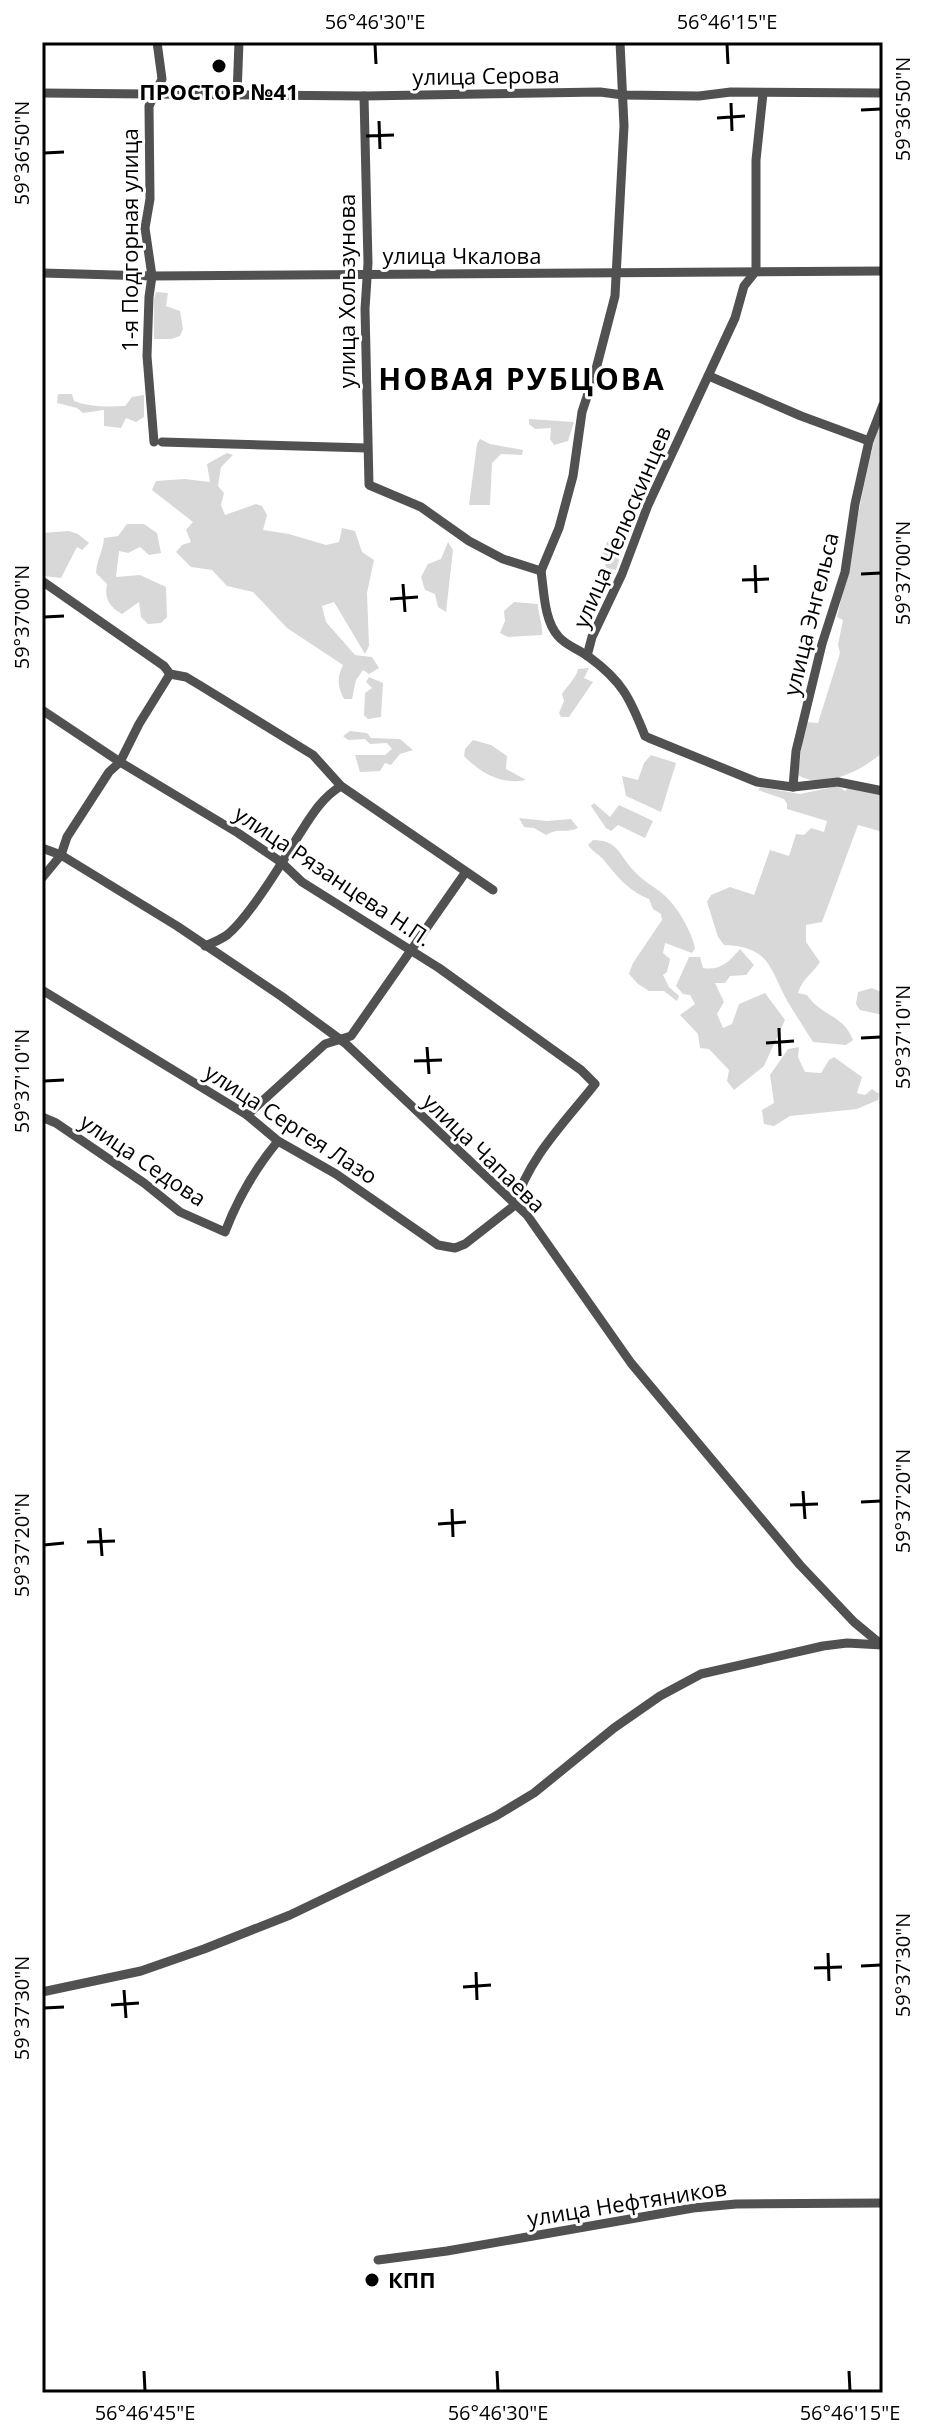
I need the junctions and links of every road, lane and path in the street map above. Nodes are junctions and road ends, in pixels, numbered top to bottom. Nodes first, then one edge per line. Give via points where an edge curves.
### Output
1 (157, 42) edge
2 (239, 42) edge
3 (620, 42) edge
4 (42, 93) edge
5 (154, 93) junction
6 (763, 93) junction
7 (883, 93) edge
8 (237, 95) junction
9 (623, 95) junction
10 (364, 96) junction
11 (756, 271) junction
12 (883, 271) edge
13 (42, 273) edge
14 (616, 273) junction
15 (368, 274) junction
16 (152, 276) junction
17 (709, 376) junction
18 (883, 405) edge
19 (869, 441) junction
20 (367, 448) junction
21 (541, 571) junction
22 (42, 581) edge
23 (587, 656) junction
24 (170, 674) junction
25 (42, 710) edge
26 (120, 762) junction
27 (341, 786) junction
28 (793, 787) junction
29 (883, 791) edge
30 (42, 848) edge
31 (61, 855) junction
32 (281, 862) junction
33 (465, 873) junction
34 (42, 878) edge
35 (493, 890) dead end
36 (205, 946) junction
37 (410, 951) junction
38 (42, 990) edge
39 (339, 1040) junction
40 (247, 1115) junction
41 (42, 1117) edge
42 (278, 1141) junction
43 (515, 1205) junction
44 (882, 1645) edge
45 (42, 1992) edge
46 (883, 2203) edge
47 (378, 2260) dead end

1 - 5 street, 1-я Подгорная улица via 162,79
2 - 8 street
3 - 9 street
4 - 5 street, улица Серова
5 - 8 street, улица Серова
5 - 16 street, 1-я Подгорная улица via 149,106 150,199 145,228
6 - 7 street, улица Серова
6 - 9 street, улица Серова
6 - 11 street, улица Челюскинцев via 756,160
8 - 10 street, улица Серова
9 - 10 street, улица Серова
9 - 14 street
10 - 15 street, улица Хользунова
11 - 12 street, улица Чкалова
11 - 14 street, улица Чкалова
11 - 17 street, улица Челюскинцев via 744,286
13 - 16 street, улица Чкалова
14 - 15 street, улица Чкалова
14 - 21 street via 615,296 582,412 573,476
15 - 16 street, улица Чкалова
15 - 20 street, улица Хользунова
16 - 20 street, 1-я Подгорная улица via 147,356 158,442
17 - 19 street
17 - 23 street, улица Челюскинцев via 648,505
18 - 19 street, улица Энгельса
19 - 28 street, улица Энгельса via 845,572 796,751
20 - 21 street, улица Хользунова via 369,485 421,507 503,559
21 - 23 street via 557,636
22 - 24 street
23 - 28 street via 629,696 645,736 757,782
24 - 26 street
24 - 27 street via 194,681 287,737 313,755
25 - 26 street, улица Рязанцева Н.П.
26 - 31 street via 67,837
26 - 32 street, улица Рязанцева Н.П.
27 - 32 street via 318,806
27 - 33 street
28 - 29 street via 838,782
30 - 31 street, улица Чапаева
31 - 34 street
31 - 36 street, улица Чапаева
32 - 36 street via 229,933
32 - 37 street, улица Рязанцева Н.П. via 302,882
33 - 35 street
33 - 37 street
36 - 39 street, улица Чапаева
37 - 39 street via 351,1036
37 - 43 street, улица Рязанцева Н.П. via 595,1084 541,1151
38 - 40 street, улица Сергея Лазо
39 - 40 street via 325,1044
39 - 43 street, улица Чапаева
40 - 42 street, улица Сергея Лазо
41 - 42 street, улица Седова via 180,1212 225,1232 238,1199
42 - 43 street, улица Сергея Лазо via 446,1248 465,1244
43 - 44 street, улица Чапаева via 631,1363 732,1486 800,1565
44 - 45 street via 823,1646 701,1674 614,1728 534,1793 496,1816 290,1915 204,1949 141,1971
46 - 47 street, улица Нефтяников via 722,2205

